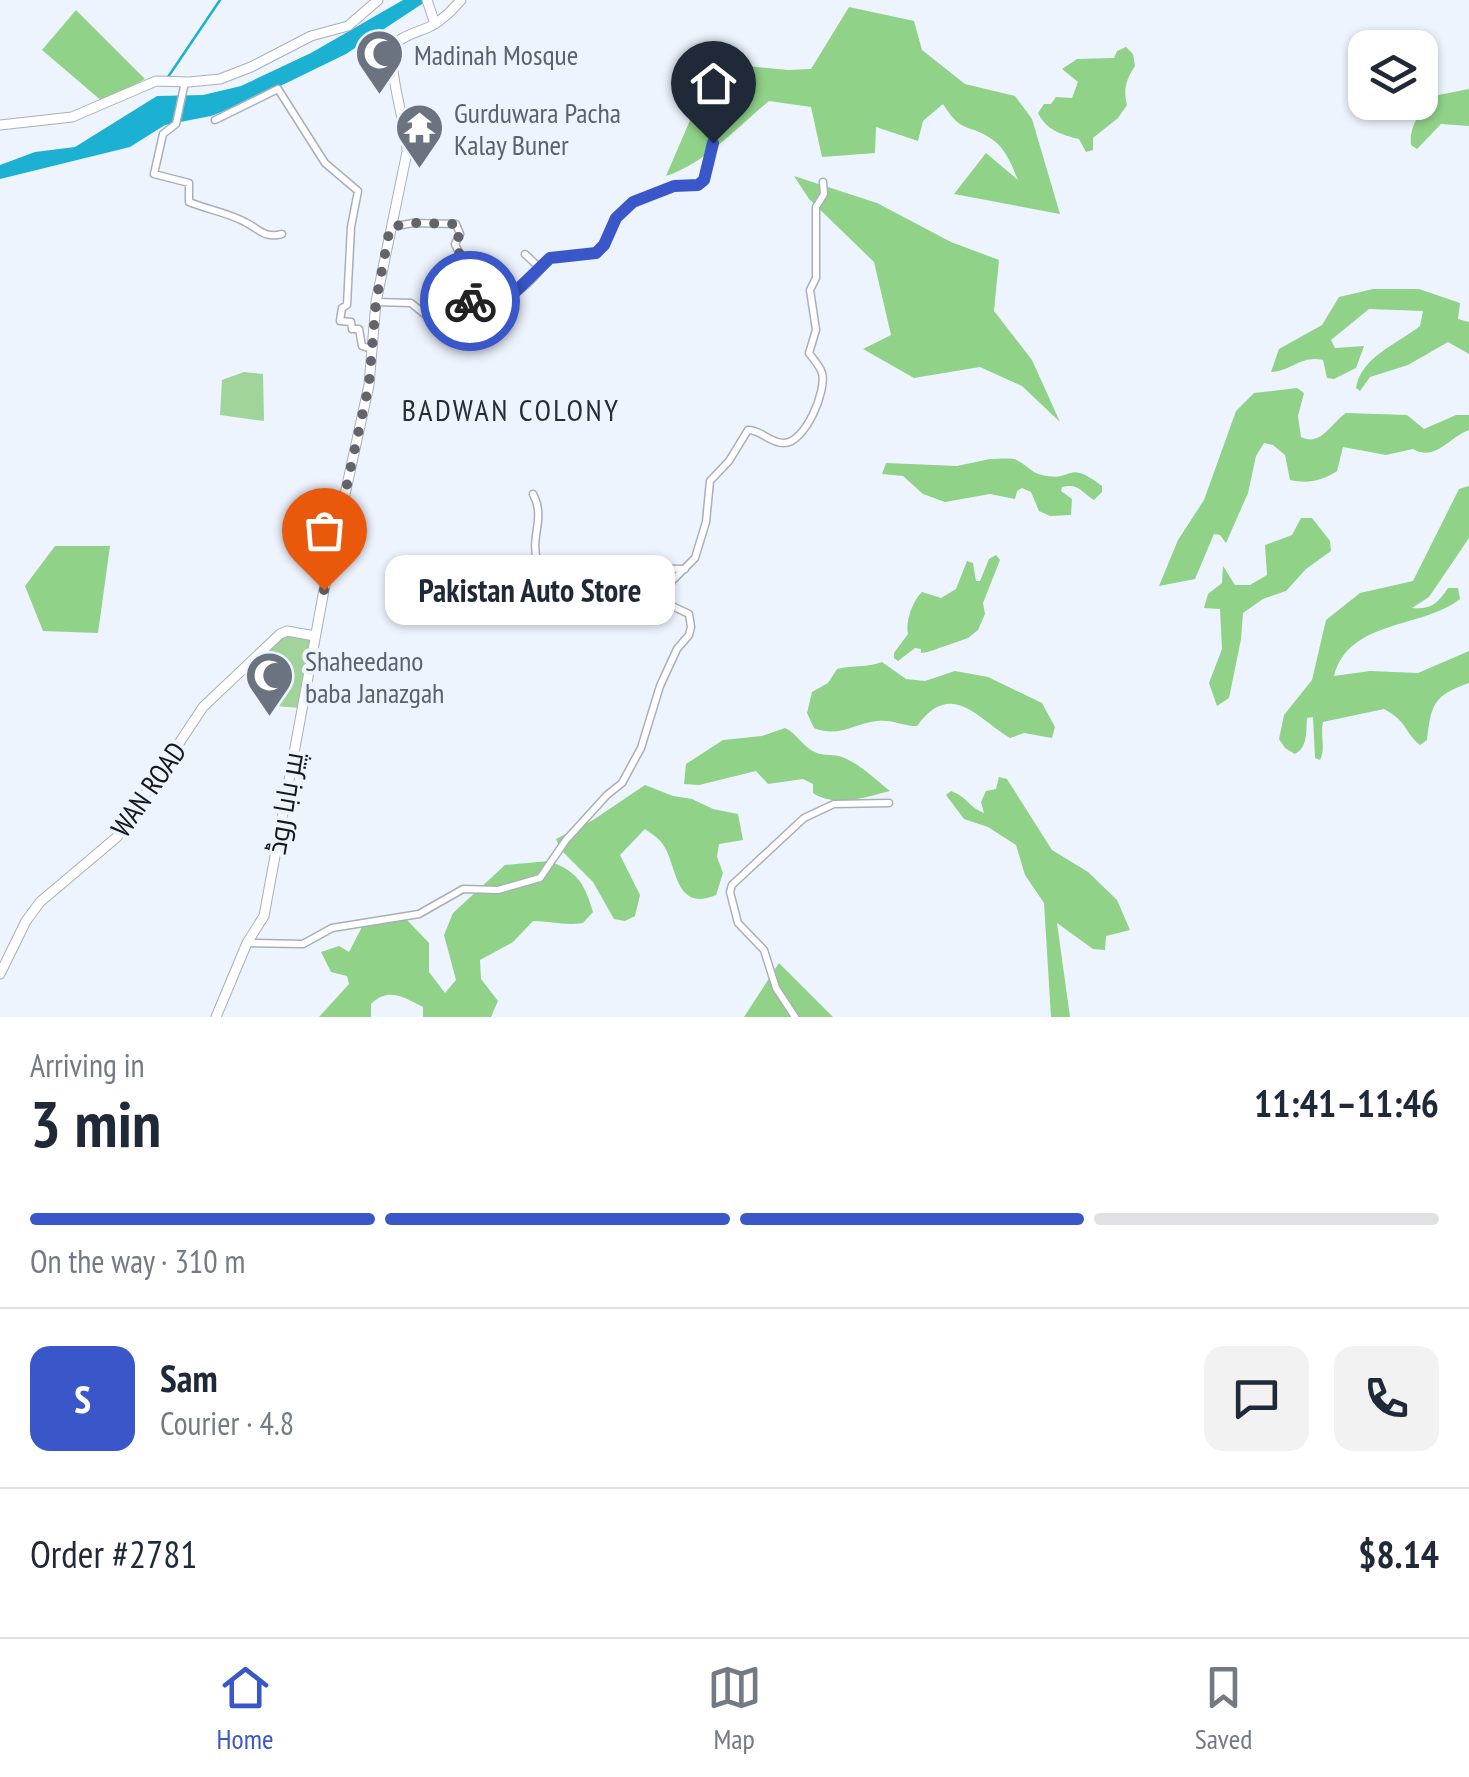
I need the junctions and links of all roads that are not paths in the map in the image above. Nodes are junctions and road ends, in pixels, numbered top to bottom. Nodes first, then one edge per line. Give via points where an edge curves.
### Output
1 (378, 0) edge
2 (460, 0) edge
3 (428, 2) edge
4 (435, 24) junction
5 (184, 82) junction
6 (215, 120) dead end
7 (0, 126) edge
8 (713, 143) dead end
9 (823, 182) dead end
10 (390, 227) junction
11 (282, 234) dead end
12 (525, 254) dead end
13 (541, 269) junction
14 (376, 302) junction
15 (439, 326) dead end
16 (372, 349) junction
17 (533, 494) dead end
18 (685, 569) junction
19 (315, 636) junction
20 (889, 803) dead end
21 (248, 942) junction
22 (0, 974) edge
23 (216, 1017) edge
24 (795, 1017) edge

1 - 5 main road via 348,26 310,36 250,68
2 - 4 main road
3 - 4 main road
4 - 10 main road, پیر بابا روڈ via 392,50 408,137
5 - 7 main road via 156,81 72,117
5 - 11 street via 176,124 163,134 154,174 189,183 188,202 271,237
6 - 16 street via 278,88 325,162 358,191 340,321 351,322 362,346
8 - 13 street via 698,185 674,186 633,202 596,253 550,258
9 - 18 street via 810,290 816,330 809,353 821,370 822,387 806,430 793,442 746,432 710,481 705,529
10 - 13 street via 456,224 471,305 512,295
10 - 14 main road, پیر بابا روڈ
12 - 13 street
14 - 15 street via 412,303
14 - 16 main road, پیر بابا روڈ
16 - 19 main road, پیر بابا روڈ
17 - 18 street via 541,516 537,560
18 - 21 street via 666,595 689,614 692,627 660,686 641,748 622,784 566,840 545,874 515,887 463,889 419,914 332,928 303,944
19 - 21 main road, پیر بابا روڈ via 264,916
19 - 22 main road, WAN ROAD via 280,634 203,707 130,823 40,902
20 - 24 street via 834,804 804,818 732,884 738,923 764,950 782,1001
21 - 23 main road, پیر بابا روڈ

